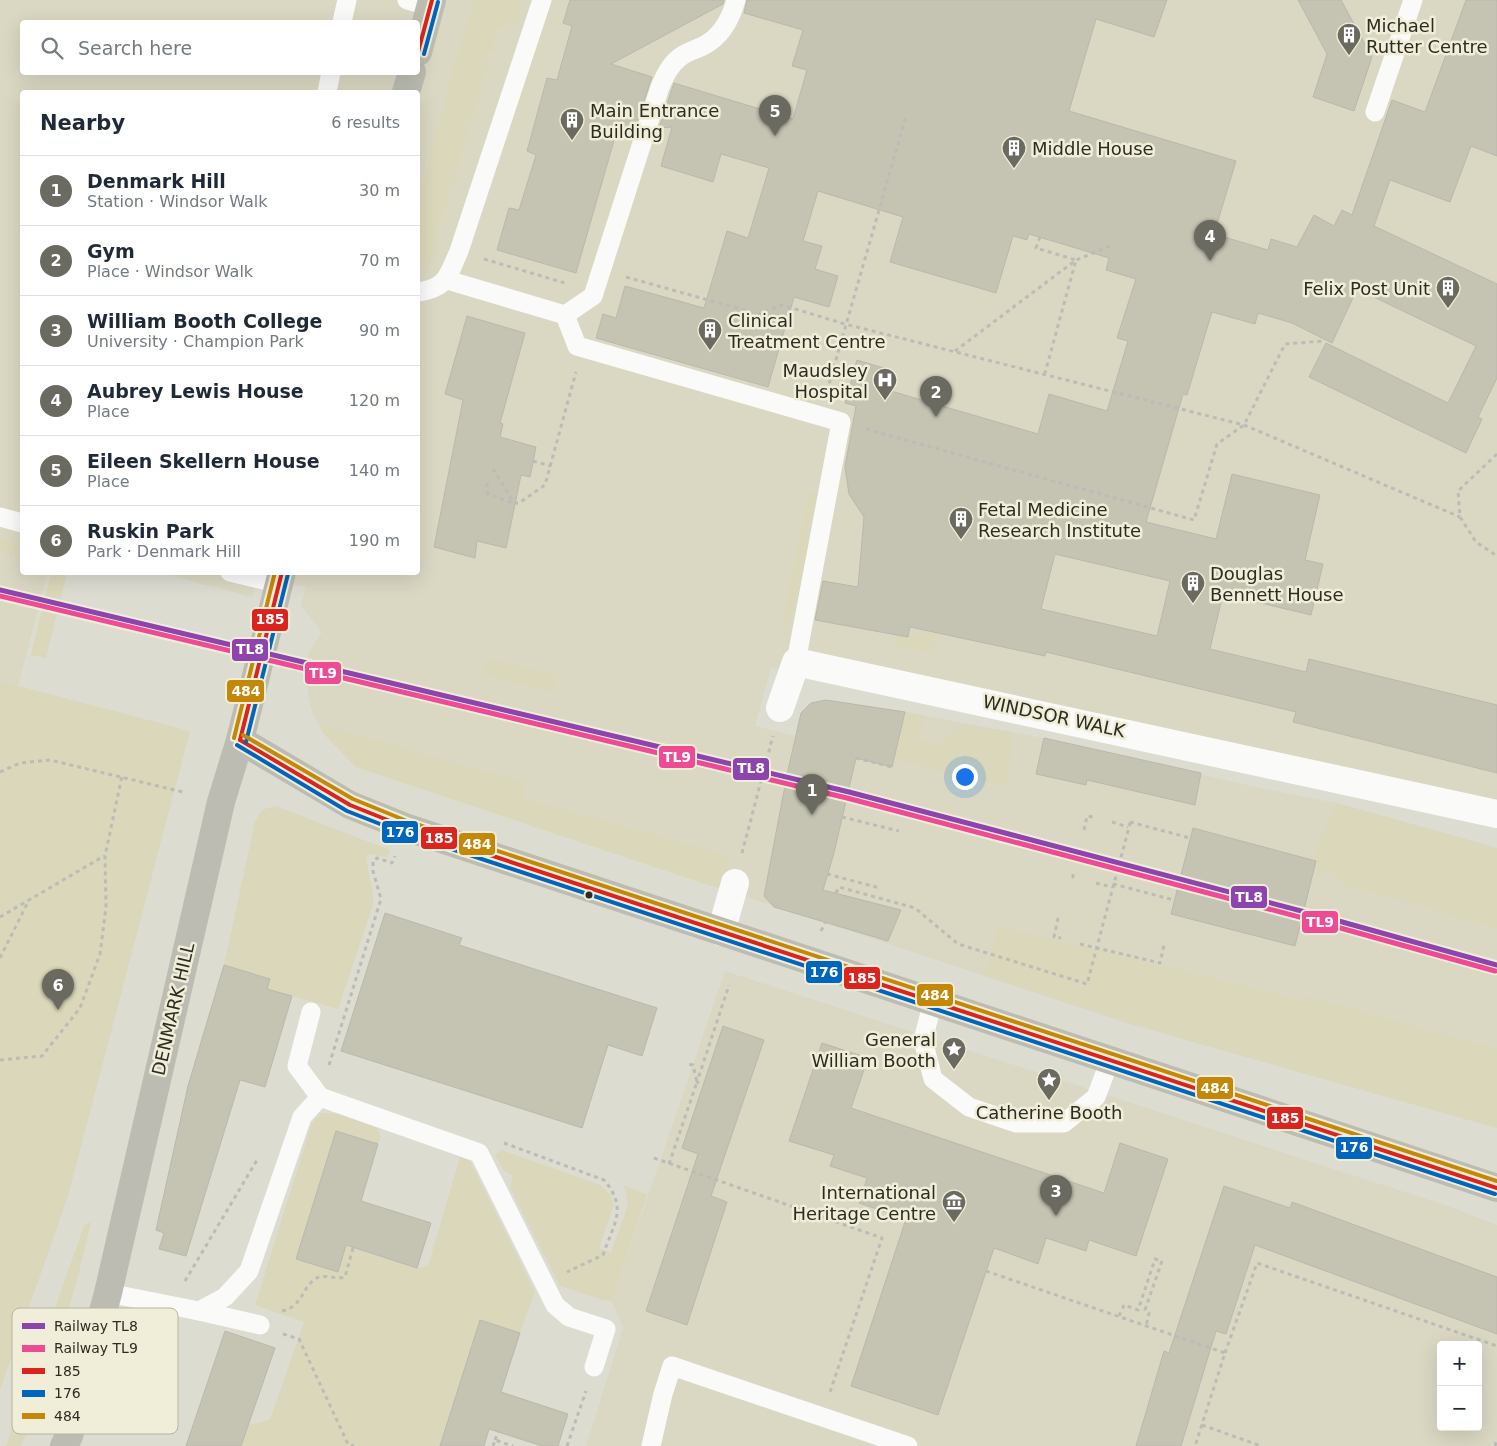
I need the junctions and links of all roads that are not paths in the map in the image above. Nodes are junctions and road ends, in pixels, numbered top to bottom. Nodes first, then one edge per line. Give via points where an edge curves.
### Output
1 (346, 0) edge
2 (542, 0) edge
3 (736, 0) edge
4 (1413, 0) edge
5 (423, 2) edge
6 (342, 20) edge
7 (420, 32) edge
8 (330, 75) edge
9 (411, 75) edge
10 (327, 90) edge
11 (407, 90) edge
12 (1375, 112) dead end
13 (447, 280) junction
14 (420, 292) edge
15 (566, 315) junction
16 (0, 517) edge
17 (20, 522) edge
18 (256, 575) edge
19 (281, 578) edge
20 (796, 662) junction
21 (780, 708) road end
22 (240, 740) junction
23 (1497, 814) edge
24 (735, 883) road end
25 (722, 932) junction
26 (933, 1000) junction
27 (311, 1012) dead end
28 (1110, 1060) junction
29 (320, 1098) junction
30 (1491, 1184) edge
31 (108, 1293) junction
32 (104, 1308) edge
33 (199, 1310) junction
34 (262, 1320) road end
35 (594, 1367) road end
36 (70, 1434) edge
37 (64, 1446) edge
38 (651, 1446) edge
39 (908, 1446) edge

1 - 6 lane
2 - 13 lane via 460,251
3 - 15 lane via 732,16 720,32 706,45 680,56 670,66 660,87 593,296
4 - 12 lane
5 - 7 main road
8 - 10 lane
9 - 11 main road
13 - 14 lane via 435,289
13 - 15 lane
15 - 20 lane via 577,346 841,422
16 - 17 lane
18 - 19 lane
19 - 22 main road, DENMARK HILL
20 - 21 street
20 - 23 street, WINDSOR WALK
22 - 25 main road via 350,805 405,827
22 - 31 main road, DENMARK HILL via 219,809
24 - 25 street
25 - 26 main road
26 - 28 main road
26 - 28 lane via 923,1040 933,1079 969,1106 1016,1123 1064,1123 1096,1097
27 - 29 lane via 297,1066
28 - 30 main road
29 - 33 lane via 302,1117 248,1271 225,1297
29 - 35 lane via 479,1153 555,1304 569,1317 606,1329
31 - 32 main road, DENMARK HILL
31 - 33 lane
33 - 34 lane
36 - 37 main road, DENMARK HILL
38 - 39 lane via 672,1366

